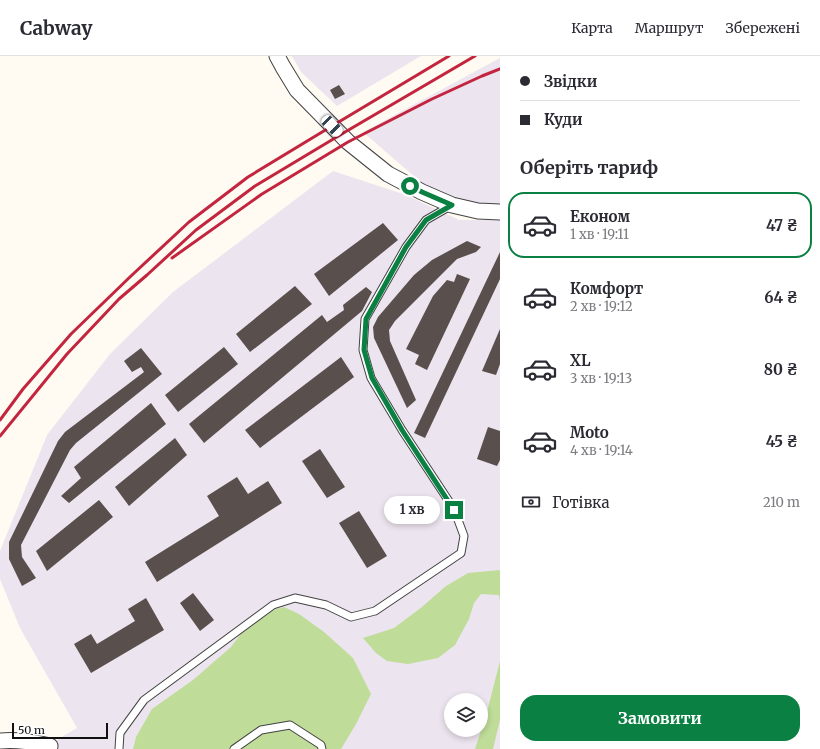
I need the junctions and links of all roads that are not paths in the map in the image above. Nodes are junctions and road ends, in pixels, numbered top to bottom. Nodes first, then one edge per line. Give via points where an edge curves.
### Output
1 (278, 56) edge
2 (452, 205) junction
3 (500, 212) edge
4 (0, 741) edge
5 (50, 746) dead end
6 (119, 749) edge
7 (234, 749) edge
8 (322, 749) edge

1 - 2 street via 297,90 348,142 388,174
2 - 3 street via 478,211
2 - 6 lane via 426,220 406,247 366,319 364,350 372,378 454,510 464,536 462,553 374,612 351,617 326,605 295,598 273,605 144,700 120,732
4 - 5 street via 11,740
7 - 8 lane via 261,730 290,725 321,745

